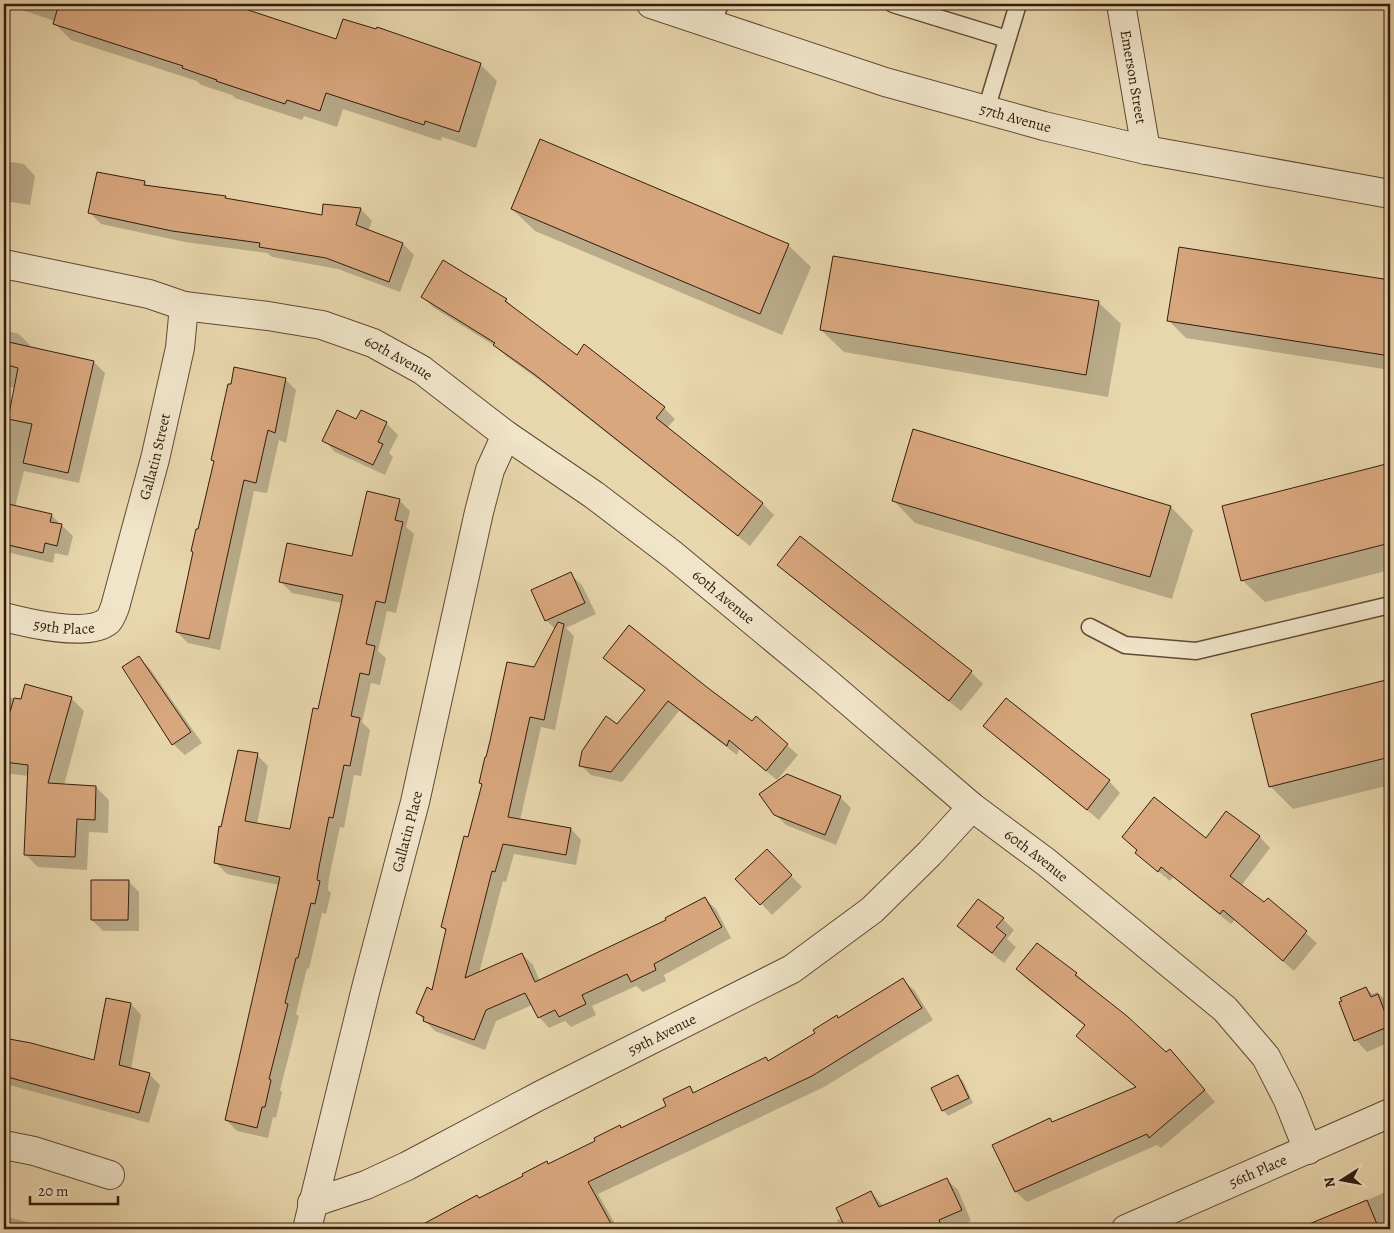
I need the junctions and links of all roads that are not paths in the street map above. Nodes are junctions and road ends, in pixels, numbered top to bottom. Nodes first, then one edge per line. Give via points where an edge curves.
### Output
1 (651, 4) edge
2 (893, 4) edge
3 (1018, 4) edge
4 (1121, 4) edge
5 (716, 14) edge
6 (1007, 39) junction
7 (986, 110) junction
8 (1146, 150) junction
9 (1390, 194) edge
10 (4, 264) edge
11 (184, 306) junction
12 (506, 435) junction
13 (1390, 605) edge
14 (115, 608) joint
15 (4, 617) edge
16 (1090, 627) dead end
17 (972, 807) junction
18 (1390, 1113) edge
19 (4, 1144) edge
20 (1308, 1150) junction
21 (110, 1175) dead end
22 (310, 1216) edge
23 (1126, 1229) edge

1 - 5 street, 57th Avenue
2 - 6 lane
3 - 6 lane
4 - 8 street, Emerson Street
5 - 7 street, 57th Avenue via 885,82
6 - 7 lane
7 - 8 street, 57th Avenue
8 - 9 street, 57th Avenue
10 - 11 street, 60th Avenue via 149,294
11 - 12 street, 60th Avenue via 322,326 373,343 422,370
11 - 14 street, Gallatin Street via 180,348 155,459
12 - 17 street, 60th Avenue via 594,495 673,555
12 - 22 street, Gallatin Place via 490,470 479,512 416,802
13 - 16 lane via 1196,651 1125,645
14 - 15 street, 59th Place via 108,621 94,627 71,629
17 - 20 street, 60th Avenue via 1046,862 1225,1009 1266,1057
17 - 22 street, 59th Avenue via 872,910 792,969
18 - 20 street, 56th Place
19 - 21 street
20 - 23 street, 56th Place

